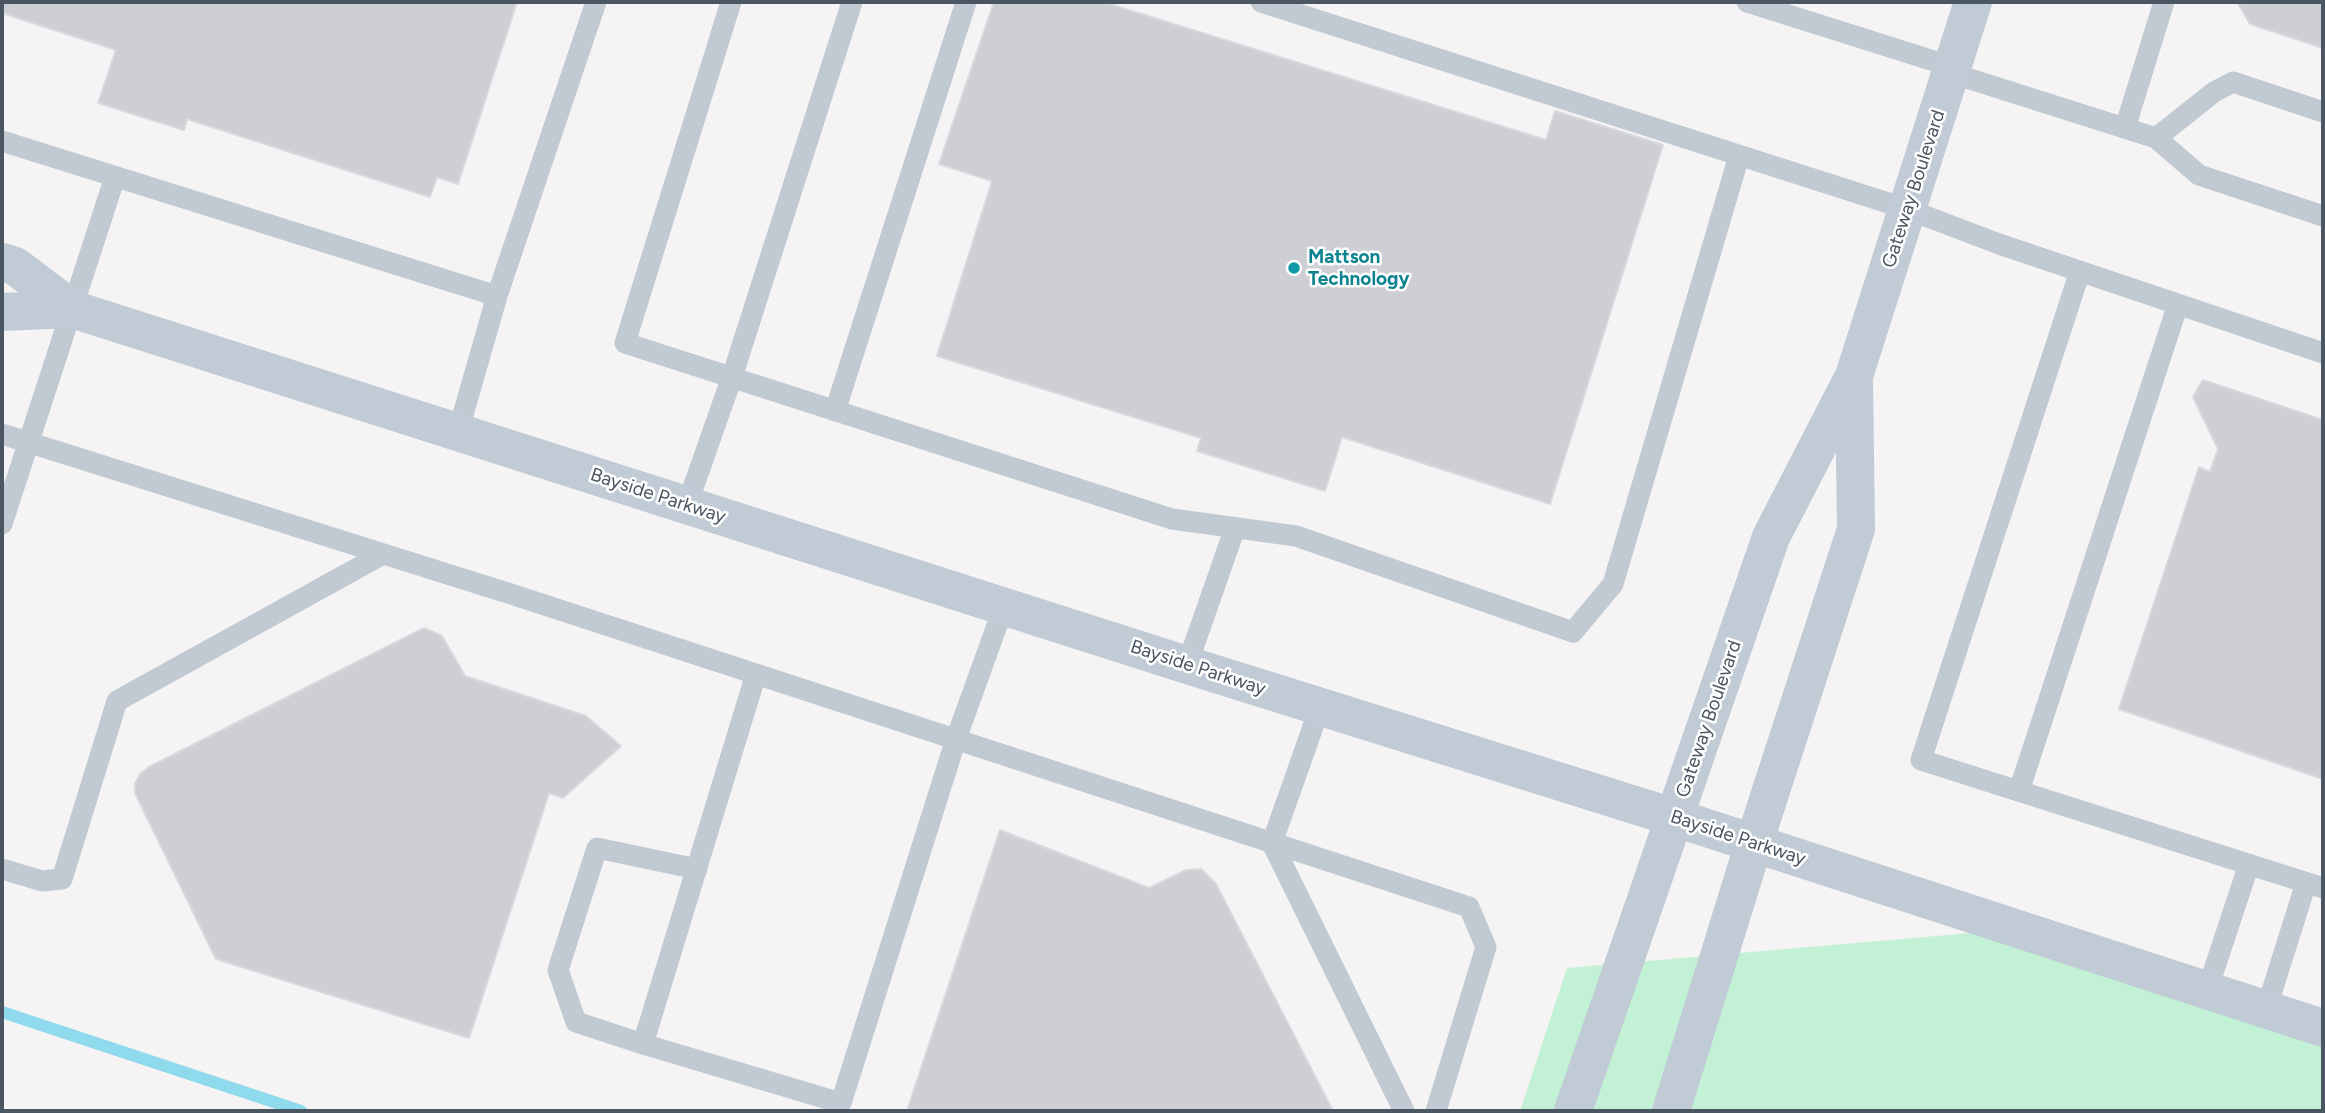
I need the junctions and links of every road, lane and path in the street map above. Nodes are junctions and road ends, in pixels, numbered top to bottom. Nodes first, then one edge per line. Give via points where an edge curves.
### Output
1 (596, 2) edge
2 (731, 2) edge
3 (852, 2) edge
4 (966, 2) edge
5 (1261, 2) edge
6 (1747, 2) edge
7 (1973, 2) edge
8 (2164, 2) edge
9 (1792, 8) edge
10 (1952, 70) junction
11 (2323, 112) edge
12 (2125, 128) junction
13 (2156, 138) junction
14 (2, 141) edge
15 (1739, 156) junction
16 (115, 177) junction
17 (1907, 209) junction
18 (2323, 216) edge
19 (2, 262) edge
20 (2080, 271) junction
21 (497, 296) junction
22 (2178, 304) junction
23 (72, 309) junction
24 (2, 312) edge
25 (2323, 353) edge
26 (1854, 376) junction
27 (732, 377) junction
28 (835, 411) junction
29 (458, 432) junction
30 (2, 434) edge
31 (27, 442) junction
32 (687, 505) junction
33 (2, 524) edge
34 (1235, 527) junction
35 (383, 554) junction
36 (1004, 606) junction
37 (1186, 665) junction
38 (756, 674) junction
39 (1320, 707) junction
40 (956, 739) junction
41 (2019, 791) junction
42 (1676, 818) junction
43 (1272, 843) junction
44 (1754, 843) junction
45 (2249, 864) junction
46 (2, 869) edge
47 (696, 869) junction
48 (2315, 886) edge
49 (2207, 991) junction
50 (2266, 1010) junction
51 (2323, 1028) edge
52 (643, 1044) junction
53 (1404, 1111) edge
54 (1436, 1111) edge
55 (1573, 1111) edge
56 (1671, 1111) edge

1 - 21 lane
2 - 27 lane via 625,344
3 - 27 lane
4 - 28 lane
5 - 15 lane
6 - 9 lane
7 - 10 street, Gateway Boulevard
8 - 12 lane
9 - 10 lane
10 - 12 lane
10 - 17 street, Gateway Boulevard
11 - 13 lane via 2232,82
12 - 13 lane
13 - 18 lane via 2199,175
14 - 16 lane
15 - 17 lane
15 - 34 lane via 1613,584 1573,632 1296,536
16 - 21 lane
16 - 23 lane
17 - 20 lane
17 - 26 street, Gateway Boulevard
19 - 23 street, Bayside Parkway via 15,266
20 - 22 lane
20 - 41 lane via 1922,760
21 - 29 lane
22 - 25 lane
22 - 41 lane
23 - 24 street, Bayside Parkway
23 - 29 street, Bayside Parkway
23 - 31 lane
26 - 42 street, Gateway Boulevard via 1771,537
26 - 44 street, Gateway Boulevard via 1856,529
27 - 28 lane
27 - 32 lane
28 - 34 lane via 1172,519
29 - 32 street, Bayside Parkway
30 - 31 lane
31 - 33 lane
31 - 35 lane
32 - 36 street, Bayside Parkway
34 - 37 lane
35 - 38 lane
35 - 46 lane via 117,701 62,879 42,881
36 - 37 street, Bayside Parkway
36 - 40 lane
37 - 39 street, Bayside Parkway
38 - 40 lane
38 - 47 lane
39 - 42 street, Bayside Parkway
39 - 43 lane
40 - 43 lane
40 - 52 lane via 841,1103
41 - 45 lane
42 - 44 street, Bayside Parkway
42 - 55 street, Gateway Boulevard
43 - 53 lane
43 - 54 lane via 1469,907 1486,947
44 - 49 street, Bayside Parkway
44 - 56 street, Gateway Boulevard
45 - 48 lane
45 - 49 lane
47 - 52 lane
47 - 52 lane via 597,848 558,970 576,1022
48 - 50 lane
49 - 50 street, Bayside Parkway
50 - 51 street, Bayside Parkway

